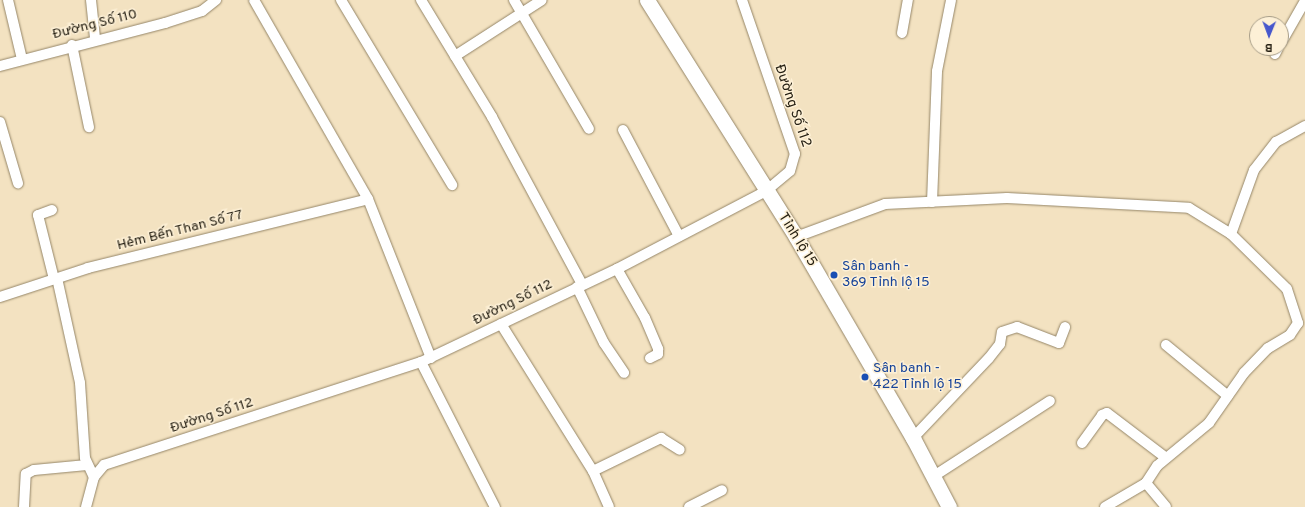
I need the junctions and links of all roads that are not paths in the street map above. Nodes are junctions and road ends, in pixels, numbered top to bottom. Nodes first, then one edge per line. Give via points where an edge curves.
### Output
1 (8, 0) edge
2 (91, 0) edge
3 (216, 0) edge
4 (254, 0) edge
5 (341, 0) edge
6 (421, 0) edge
7 (514, 0) edge
8 (542, 0) edge
9 (648, 0) edge
10 (742, 0) edge
11 (908, 0) edge
12 (951, 0) edge
13 (1305, 1) edge
14 (522, 14) junction
15 (1289, 29) edge
16 (902, 33) dead end
17 (95, 38) junction
18 (72, 45) junction
19 (455, 56) junction
20 (22, 59) junction
21 (0, 66) edge
22 (0, 122) edge
23 (1305, 126) edge
24 (88, 127) dead end
25 (589, 129) dead end
26 (623, 130) dead end
27 (18, 183) dead end
28 (452, 185) dead end
29 (766, 190) junction
30 (368, 199) junction
31 (932, 202) junction
32 (52, 210) dead end
33 (1231, 234) junction
34 (679, 236) junction
35 (796, 237) junction
36 (617, 269) junction
37 (55, 279) junction
38 (580, 286) junction
39 (0, 297) edge
40 (501, 324) junction
41 (1065, 327) dead end
42 (1166, 345) dead end
43 (650, 358) dead end
44 (426, 360) junction
45 (624, 373) dead end
46 (1228, 396) junction
47 (1050, 401) dead end
48 (913, 438) junction
49 (1082, 443) dead end
50 (680, 450) dead end
51 (1166, 458) junction
52 (87, 465) junction
53 (593, 471) junction
54 (934, 476) junction
55 (94, 477) junction
56 (1146, 483) junction
57 (722, 490) dead end
58 (24, 507) edge
59 (86, 507) edge
60 (495, 507) edge
61 (609, 507) edge
62 (689, 507) edge
63 (949, 507) edge
64 (1105, 507) edge
65 (1166, 507) edge

1 - 20 street
2 - 17 street
3 - 17 street, Đường Số 110 via 202,11 166,23
4 - 30 street
5 - 28 street
6 - 19 street
7 - 14 street
8 - 14 street
9 - 29 main road, Tỉnh lộ 15
10 - 29 street, Đường Số 112 via 794,154 790,171
11 - 16 street
12 - 31 street via 937,70
13 - 15 street
14 - 19 street
14 - 25 street
17 - 18 street, Đường Số 110
18 - 20 street, Đường Số 110
18 - 24 street
19 - 38 street
20 - 21 street, Đường Số 110
22 - 27 street
23 - 33 street via 1276,142 1254,170
26 - 34 street
29 - 34 street, Đường Số 112
29 - 35 main road, Tỉnh lộ 15
30 - 37 street, Hẻm Bến Than Số 77
30 - 44 street
31 - 33 street via 1007,198 1189,208
31 - 35 street via 885,204
32 - 37 street via 38,215
33 - 46 street via 1287,289 1298,323 1290,335 1264,353
34 - 36 street, Đường Số 112
35 - 48 main road, Tỉnh lộ 15
36 - 38 street, Đường Số 112
36 - 43 street via 645,318 658,349
37 - 39 street, Hẻm Bến Than Số 77
37 - 52 street via 80,383
38 - 40 street, Đường Số 112
38 - 45 street via 604,343
40 - 44 street, Đường Số 112
40 - 53 street
41 - 48 street via 1059,343 1017,327 1002,332 1000,344 989,358
42 - 46 street
44 - 55 street, Đường Số 112 via 104,466
44 - 60 street
46 - 51 street via 1209,423
47 - 54 street
48 - 54 main road, Tỉnh lộ 15
49 - 51 street via 1102,415 1107,413
50 - 53 street via 661,438
51 - 56 street
52 - 55 street
52 - 58 street via 34,470 26,474
53 - 61 street
54 - 63 main road, Tỉnh lộ 15
55 - 59 street
56 - 64 street
56 - 65 street
57 - 62 street

